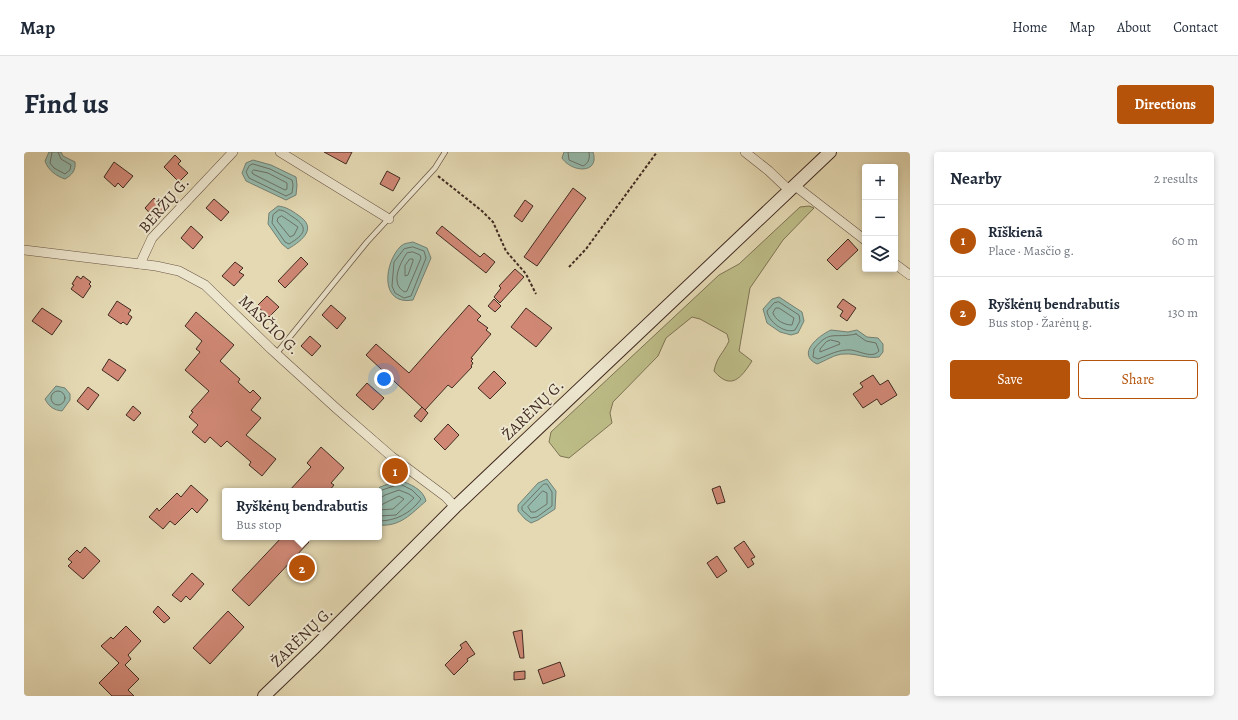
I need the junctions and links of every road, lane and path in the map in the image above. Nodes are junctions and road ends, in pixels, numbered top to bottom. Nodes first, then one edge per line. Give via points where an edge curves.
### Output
1 (233, 152) edge
2 (280, 152) edge
3 (445, 152) edge
4 (657, 152) edge
5 (745, 152) edge
6 (830, 152) edge
7 (432, 171) junction
8 (791, 187) junction
9 (389, 219) junction
10 (862, 238) edge
11 (24, 250) edge
12 (140, 264) junction
13 (898, 266) edge
14 (568, 267) dead end
15 (910, 276) edge
16 (536, 294) dead end
17 (276, 354) junction
18 (456, 507) junction
19 (264, 696) edge

1 - 12 street, BERŽŲ G. via 152,238
2 - 9 street
3 - 7 lane
4 - 14 path via 586,249
5 - 8 street
6 - 8 main road, ŽARĖNŲ G.
7 - 9 lane
7 - 16 path via 493,222 506,251 526,274
8 - 10 street
8 - 18 main road, ŽARĖNŲ G.
9 - 17 lane via 367,242
11 - 12 street, MASČIO G.
12 - 17 street, MASČIO G. via 179,272 205,285
13 - 15 street
17 - 18 street, MASČIO G. via 391,456
18 - 19 main road, ŽARĖNŲ G.

